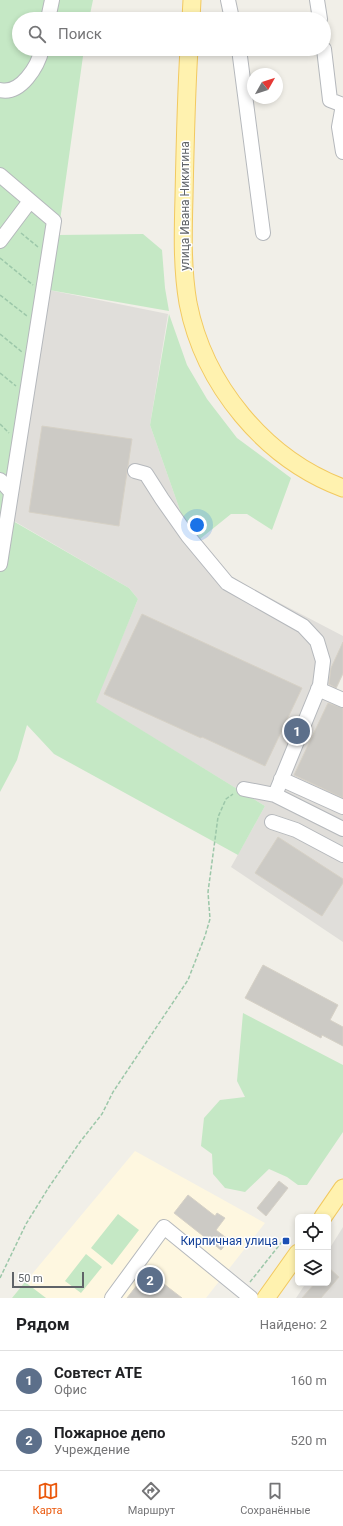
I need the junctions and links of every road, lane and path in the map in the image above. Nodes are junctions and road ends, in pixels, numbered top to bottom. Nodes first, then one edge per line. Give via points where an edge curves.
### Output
1 (52, 0) edge
2 (192, 0) edge
3 (228, 0) edge
4 (317, 0) edge
5 (49, 12) edge
6 (191, 12) edge
7 (231, 12) edge
8 (319, 12) edge
9 (40, 56) edge
10 (189, 56) edge
11 (240, 56) edge
12 (325, 56) edge
13 (0, 90) edge
14 (343, 152) edge
15 (0, 175) edge
16 (30, 201) junction
17 (12, 225) junction
18 (263, 233) dead end
19 (0, 241) edge
20 (48, 256) junction
21 (0, 258) edge
22 (43, 293) junction
23 (0, 295) edge
24 (38, 325) junction
25 (0, 334) edge
26 (32, 360) junction
27 (0, 373) edge
28 (27, 395) junction
29 (135, 471) dead end
30 (0, 480) edge
31 (343, 488) edge
32 (11, 492) junction
33 (0, 562) edge
34 (318, 689) junction
35 (343, 700) edge
36 (281, 779) junction
37 (244, 789) joint
38 (275, 795) junction
39 (343, 807) edge
40 (272, 822) dead end
41 (343, 829) edge
42 (343, 855) edge
43 (343, 1188) edge
44 (325, 1214) edge
45 (285, 1238) dead end
46 (295, 1257) edge
47 (0, 1278) edge
48 (247, 1294) edge
49 (268, 1297) edge
50 (112, 1298) edge

1 - 5 lane
2 - 6 main road
3 - 7 lane
4 - 8 lane
9 - 13 lane via 36,66 24,80 9,90
10 - 31 main road, улица Ивана Никитина via 183,251 188,303 196,332 207,362 239,412 275,448 302,467
11 - 18 lane
12 - 14 lane via 330,100 343,105 339,127
15 - 16 lane
16 - 17 lane
16 - 20 lane via 54,221
17 - 19 lane
17 - 20 path
20 - 22 lane
21 - 22 path
22 - 24 lane
23 - 24 path
24 - 26 lane
25 - 26 path
26 - 28 lane
27 - 28 path
28 - 32 lane
29 - 34 lane via 146,474 188,536 227,583 303,626 317,641 323,661
30 - 32 lane
32 - 33 lane
34 - 35 lane
34 - 36 lane
36 - 38 lane
36 - 39 lane
37 - 38 lane
37 - 47 path via 226,799 218,817 208,892 210,919 188,980 113,1092 102,1114 49,1187 26,1224
38 - 41 lane
40 - 42 lane via 296,830
43 - 44 main road
45 - 48 path
46 - 49 main road
48 - 50 lane via 164,1227

